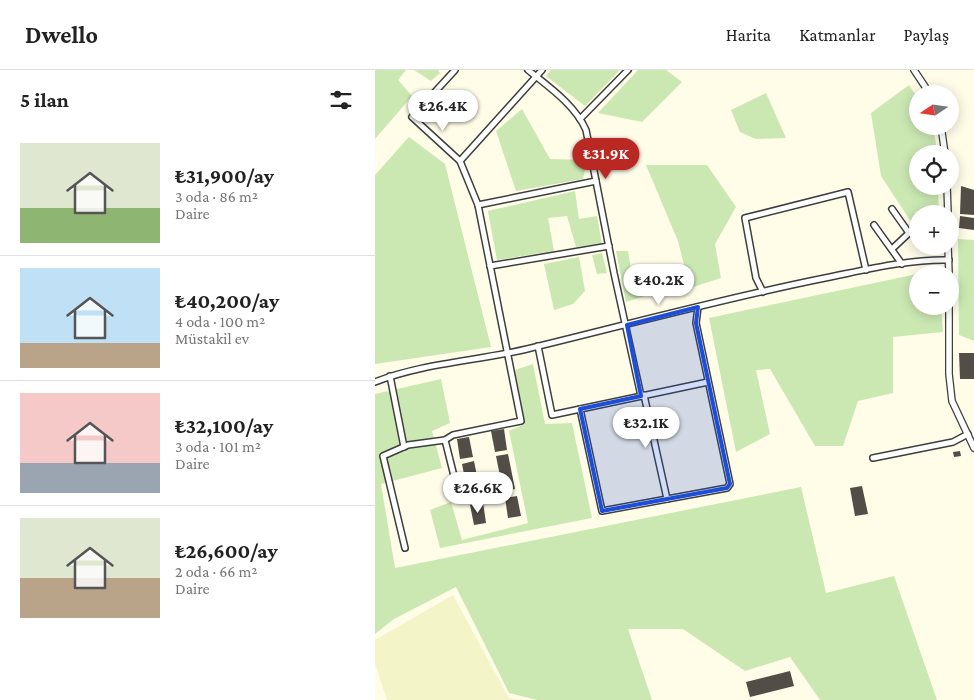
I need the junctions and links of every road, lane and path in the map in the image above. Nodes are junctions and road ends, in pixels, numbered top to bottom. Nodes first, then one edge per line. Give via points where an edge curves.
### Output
1 (455, 70) edge
2 (528, 70) edge
3 (542, 70) edge
4 (628, 70) edge
5 (914, 70) edge
6 (536, 77) junction
7 (924, 85) edge
8 (580, 119) junction
9 (460, 160) junction
10 (596, 181) junction
11 (478, 205) junction
12 (892, 209) dead end
13 (874, 225) dead end
14 (609, 246) junction
15 (891, 250) junction
16 (949, 255) edge
17 (949, 260) junction
18 (902, 264) junction
19 (949, 265) edge
20 (490, 266) junction
21 (865, 270) junction
22 (763, 292) junction
23 (698, 307) junction
24 (949, 315) edge
25 (627, 325) junction
26 (538, 346) junction
27 (508, 354) junction
28 (390, 376) junction
29 (375, 382) edge
30 (708, 382) junction
31 (643, 396) junction
32 (581, 409) junction
33 (968, 434) junction
34 (445, 440) junction
35 (404, 447) junction
36 (974, 448) edge
37 (873, 458) dead end
38 (667, 499) junction
39 (460, 500) dead end
40 (405, 548) dead end

1 - 9 street via 412,117
2 - 6 street
3 - 6 street
4 - 8 street
5 - 7 street
6 - 8 street
6 - 9 street
8 - 10 street via 586,130
9 - 11 street
10 - 11 street
10 - 14 street
11 - 20 street
12 - 15 street via 909,233
13 - 15 street
14 - 20 street
14 - 25 street
15 - 18 street
16 - 17 street
17 - 18 street
17 - 19 street
18 - 21 street
20 - 27 street
21 - 22 street
21 - 22 street via 848,192 745,218 756,278
22 - 23 street
23 - 25 street
23 - 30 street via 696,323
24 - 33 street via 952,401
25 - 26 street
25 - 31 street
26 - 27 street
26 - 32 street via 552,415
27 - 28 street
27 - 34 street via 521,421
28 - 29 street
28 - 35 street
30 - 31 street
30 - 38 street via 730,484 727,488
31 - 32 street
31 - 38 street
32 - 38 street via 602,511
33 - 36 street
33 - 37 street via 953,442
34 - 35 street
34 - 39 street
35 - 40 street via 383,456

